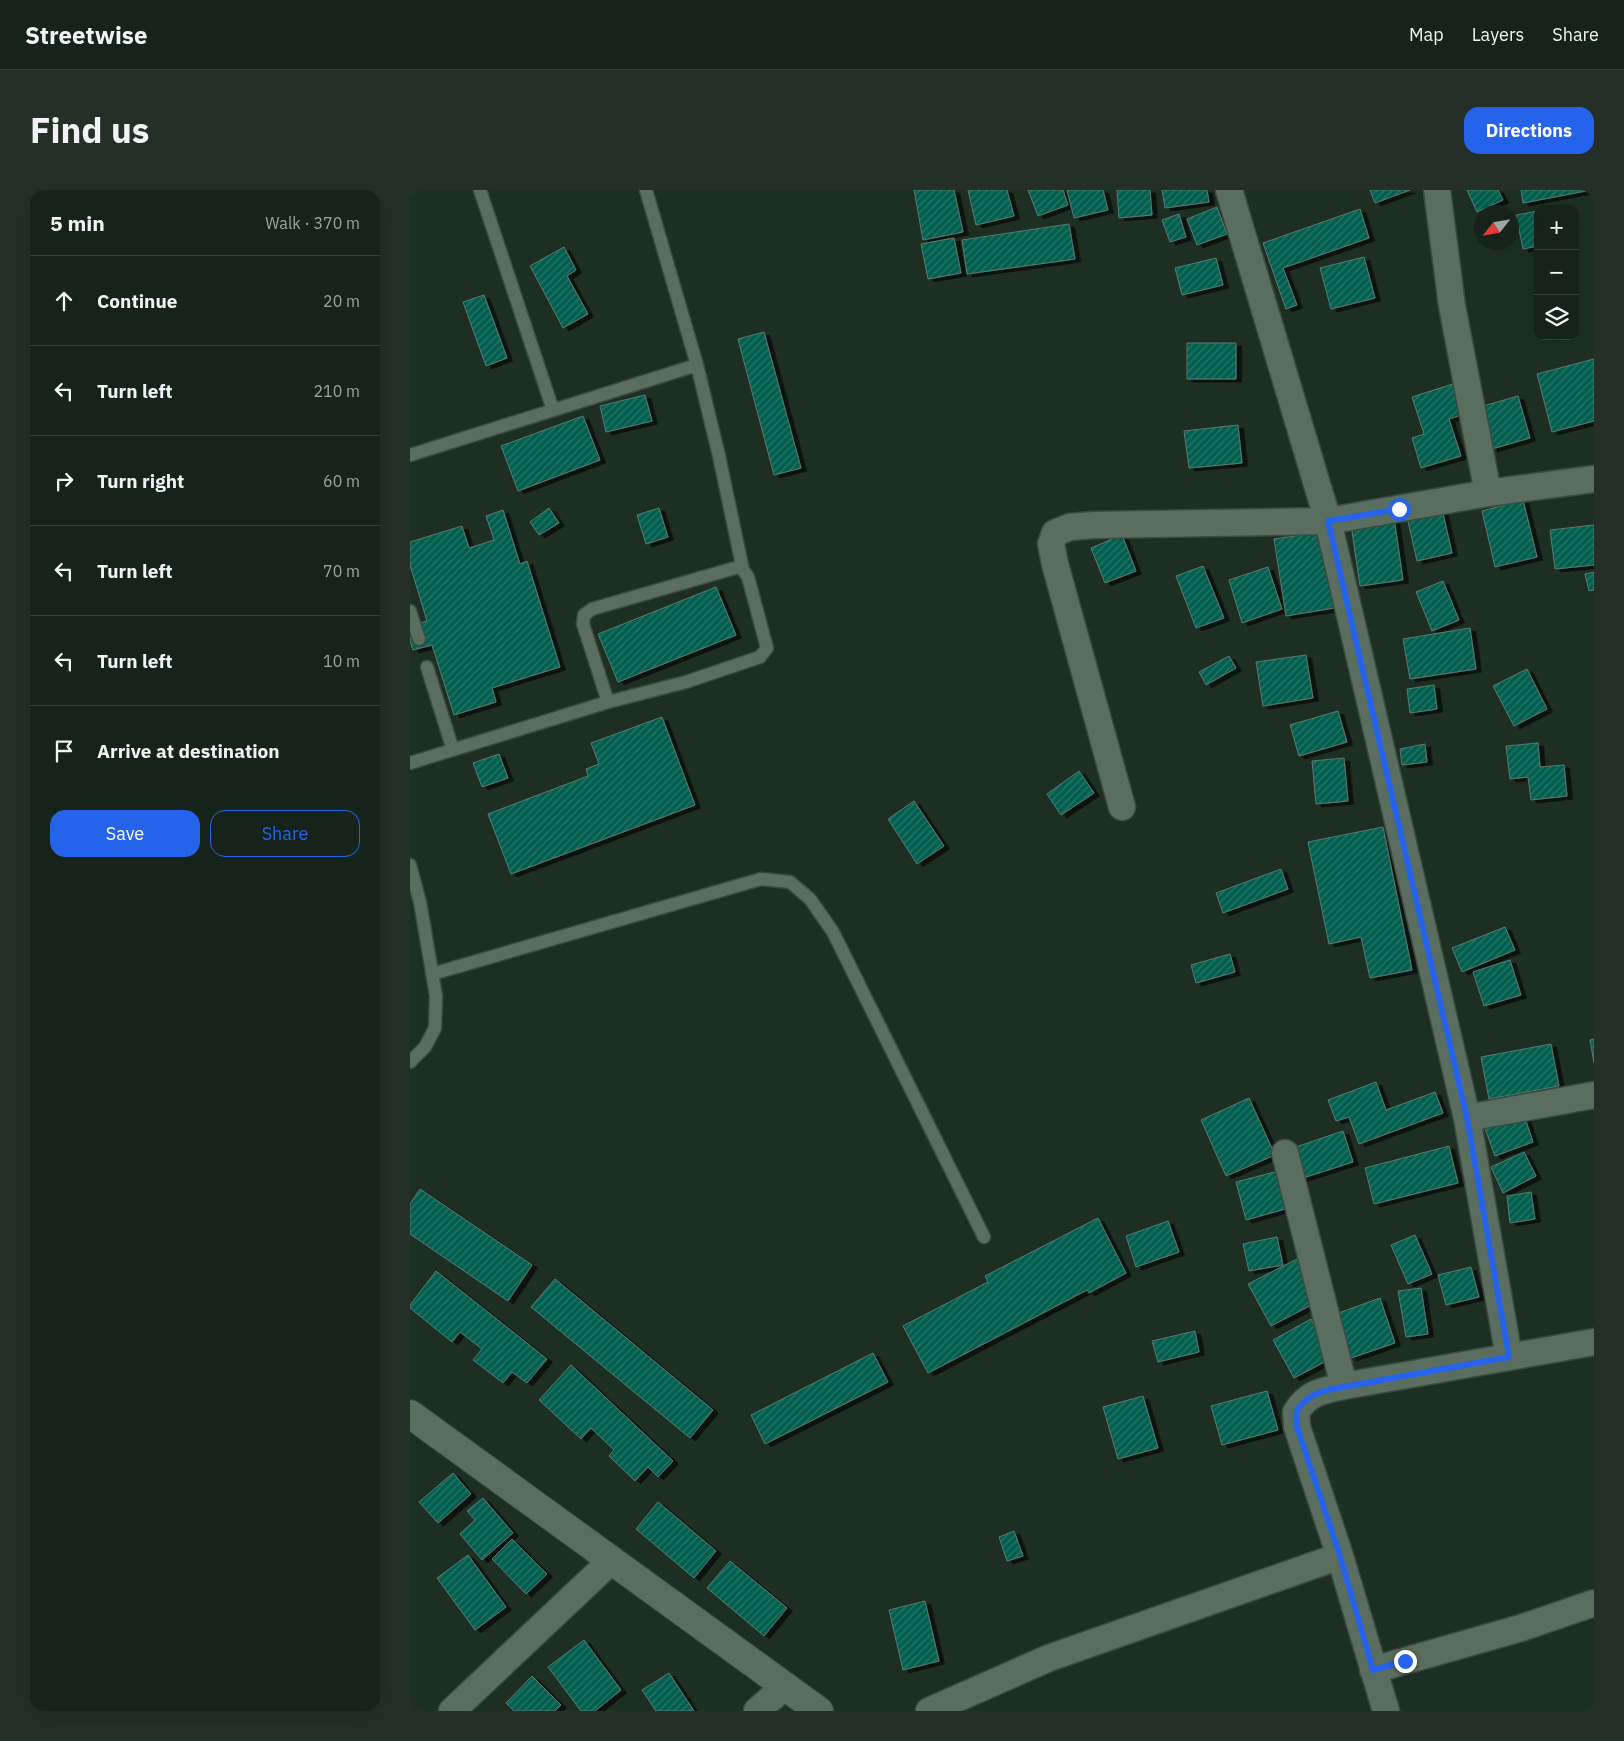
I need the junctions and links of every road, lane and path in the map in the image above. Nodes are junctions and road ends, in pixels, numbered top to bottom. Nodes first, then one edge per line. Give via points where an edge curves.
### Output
1 (480, 190) edge
2 (646, 190) edge
3 (1229, 190) edge
4 (1437, 190) edge
5 (697, 364) junction
6 (553, 410) junction
7 (410, 455) edge
8 (1594, 479) edge
9 (1488, 493) junction
10 (1328, 521) junction
11 (743, 570) junction
12 (410, 611) edge
13 (419, 639) dead end
14 (427, 666) dead end
15 (608, 702) junction
16 (453, 750) junction
17 (410, 763) edge
18 (1122, 807) dead end
19 (410, 865) edge
20 (432, 974) junction
21 (410, 1062) edge
22 (1594, 1095) edge
23 (1467, 1118) junction
24 (1286, 1153) dead end
25 (984, 1237) dead end
26 (1594, 1342) edge
27 (1509, 1357) junction
28 (1344, 1386) junction
29 (410, 1414) edge
30 (1340, 1556) junction
31 (612, 1560) junction
32 (1594, 1603) edge
33 (1373, 1670) junction
34 (785, 1686) junction
35 (452, 1711) edge
36 (757, 1711) edge
37 (819, 1711) edge
38 (929, 1711) edge
39 (1386, 1711) edge

1 - 6 lane
2 - 5 lane
3 - 10 street
4 - 9 street via 1452,306
5 - 6 lane
5 - 11 lane
6 - 7 lane
8 - 9 street
9 - 10 street
10 - 18 street via 1094,525 1070,527 1055,533 1051,544 1054,564
10 - 23 street
11 - 15 lane via 748,577 767,644 763,655 686,682
11 - 15 lane via 737,568 592,609 584,615 582,624
12 - 13 lane
14 - 16 lane
15 - 16 lane
16 - 17 lane
19 - 20 lane
20 - 21 lane via 436,996 435,1028 425,1047
20 - 25 lane via 761,879 790,882 810,899 833,932
22 - 23 street
23 - 27 street
24 - 28 street
26 - 27 street
27 - 28 street
28 - 30 street via 1304,1400 1296,1412 1297,1427
29 - 31 street
30 - 33 street
30 - 38 street via 1048,1658
31 - 34 street
31 - 35 street
32 - 33 street via 1521,1628
33 - 39 street
34 - 36 street
34 - 37 street

